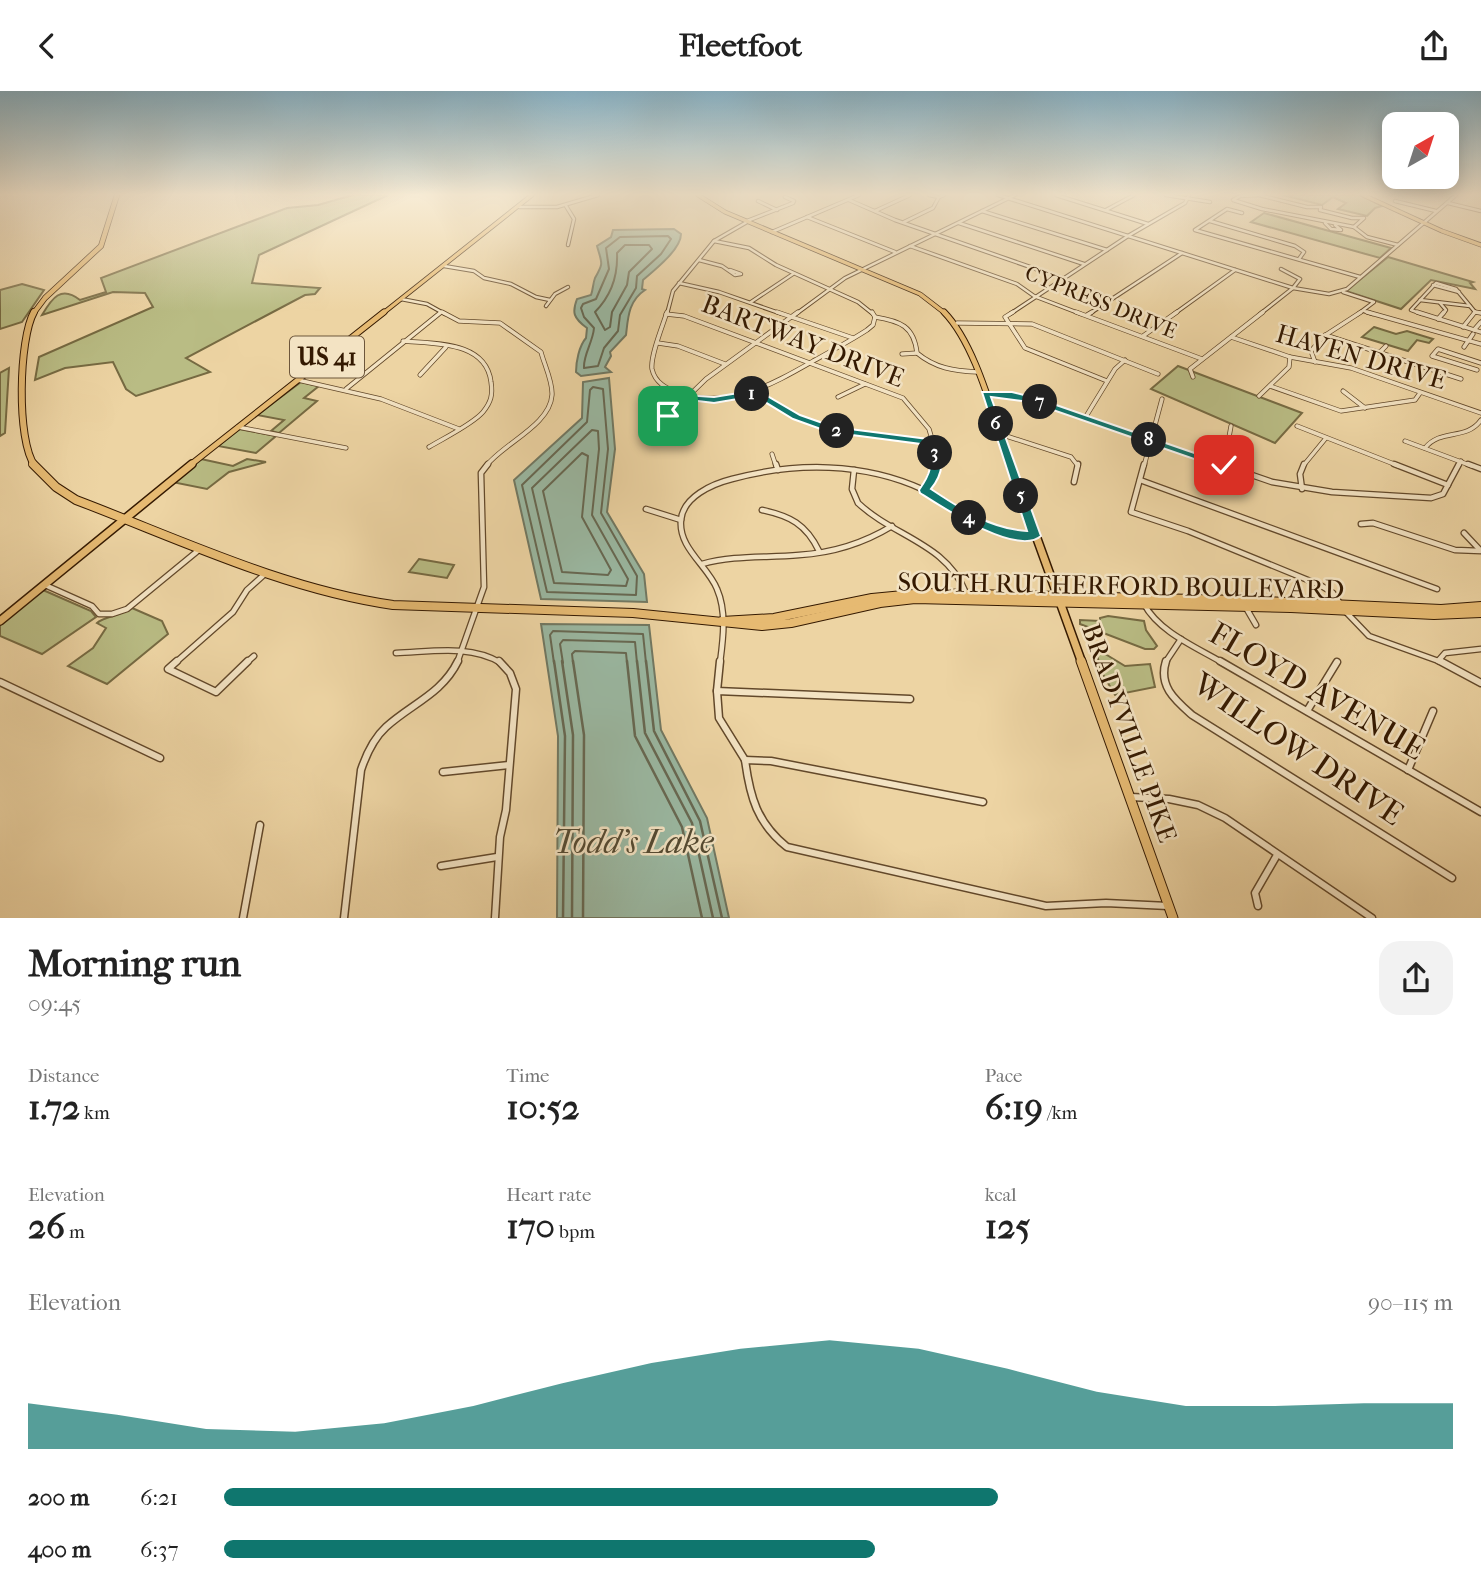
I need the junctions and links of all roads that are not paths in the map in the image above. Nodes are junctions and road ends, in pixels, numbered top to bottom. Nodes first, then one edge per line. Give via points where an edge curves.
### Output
1 (105, 234) edge
2 (485, 234) edge
3 (571, 234) edge
4 (723, 234) edge
5 (776, 234) edge
6 (848, 234) edge
7 (934, 234) joint
8 (993, 234) edge
9 (1053, 234) edge
10 (1120, 234) edge
11 (1132, 234) edge
12 (1207, 234) edge
13 (1253, 234) edge
14 (1363, 234) edge
15 (1411, 234) edge
16 (1455, 234) edge
17 (1128, 236) junction
18 (1392, 237) dead end
19 (714, 241) junction
20 (1387, 242) junction
21 (1481, 244) edge
22 (1398, 245) junction
23 (568, 246) dead end
24 (910, 246) junction
25 (1108, 251) junction
26 (895, 253) junction
27 (1182, 253) junction
28 (698, 260) junction
29 (1298, 260) junction
30 (1085, 264) junction
31 (444, 266) junction
32 (730, 269) dead end
33 (861, 269) junction
34 (1282, 269) dead end
35 (1235, 270) junction
36 (794, 274) junction
37 (1360, 277) junction
38 (1063, 278) junction
39 (678, 283) junction
40 (568, 287) dead end
41 (1293, 288) junction
42 (829, 289) junction
43 (1345, 290) junction
44 (1460, 294) junction
45 (1034, 296) junction
46 (401, 299) junction
47 (1419, 299) junction
48 (550, 300) junction
49 (750, 302) junction
50 (1440, 302) junction
51 (1450, 303) junction
52 (546, 306) dead end
53 (1472, 308) junction
54 (1364, 311) junction
55 (1481, 311) edge
56 (440, 313) junction
57 (666, 314) junction
58 (1086, 316) junction
59 (792, 317) junction
60 (875, 317) junction
61 (1438, 319) junction
62 (1007, 322) junction
63 (1481, 322) edge
64 (957, 323) junction
65 (1463, 327) junction
66 (1474, 332) junction
67 (1481, 332) edge
68 (1325, 335) junction
69 (1142, 337) junction
70 (1231, 337) junction
71 (853, 338) junction
72 (1469, 340) junction
73 (403, 341) junction
74 (658, 343) junction
75 (756, 343) junction
76 (1481, 344) edge
77 (447, 346) junction
78 (1386, 346) dead end
79 (1464, 347) dead end
80 (916, 353) junction
81 (1379, 353) junction
82 (902, 354) dead end
83 (1290, 357) junction
84 (1202, 359) junction
85 (1125, 360) junction
86 (1315, 362) junction
87 (810, 363) junction
88 (1481, 363) edge
89 (724, 364) junction
90 (1478, 370) dead end
91 (977, 372) junction
92 (420, 375) dead end
93 (1158, 375) dead end
94 (1193, 377) dead end
95 (1461, 379) dead end
96 (298, 380) junction
97 (1107, 381) junction
98 (866, 383) junction
99 (1270, 386) junction
100 (1041, 388) dead end
101 (345, 389) junction
102 (1343, 391) dead end
103 (757, 393) junction
104 (1420, 393) junction
105 (985, 394) junction
106 (1259, 396) dead end
107 (687, 397) junction
108 (838, 397) dead end
109 (1161, 399) dead end
110 (1033, 400) junction
111 (1366, 408) junction
112 (1481, 413) edge
113 (668, 416) junction
114 (1085, 418) junction
115 (1481, 420) edge
116 (1231, 426) dead end
117 (1297, 426) dead end
118 (237, 427) junction
119 (459, 429) junction
120 (999, 434) junction
121 (1326, 438) junction
122 (1150, 440) junction
123 (1405, 441) dead end
124 (933, 442) junction
125 (346, 447) dead end
126 (429, 447) dead end
127 (1426, 448) junction
128 (772, 454) dead end
129 (1461, 461) junction
130 (1224, 465) junction
131 (1481, 468) edge
132 (778, 470) junction
133 (855, 470) junction
134 (1140, 480) junction
135 (1074, 482) dead end
136 (1448, 485) junction
137 (1302, 489) junction
138 (924, 490) junction
139 (646, 509) dead end
140 (762, 510) dead end
141 (122, 519) junction
142 (681, 520) junction
143 (1361, 524) dead end
144 (892, 526) junction
145 (1464, 533) dead end
146 (1035, 536) junction
147 (201, 548) junction
148 (819, 551) junction
149 (1481, 551) edge
150 (702, 564) junction
151 (266, 572) junction
152 (44, 584) junction
153 (1437, 589) dead end
154 (967, 597) junction
155 (1059, 599) junction
156 (1142, 601) junction
157 (1243, 603) junction
158 (1481, 606) edge
159 (1342, 607) junction
160 (478, 610) junction
161 (1481, 614) edge
162 (0, 621) edge
163 (722, 621) junction
164 (1256, 625) dead end
165 (1181, 639) junction
166 (1481, 649) edge
167 (397, 653) dead end
168 (462, 653) junction
169 (254, 656) dead end
170 (1438, 661) junction
171 (1337, 662) dead end
172 (0, 682) edge
173 (1481, 683) edge
174 (717, 691) junction
175 (910, 699) dead end
176 (1307, 711) junction
177 (1433, 711) dead end
178 (160, 758) dead end
179 (745, 760) junction
180 (509, 765) junction
181 (1408, 770) junction
182 (443, 772) dead end
183 (1130, 797) junction
184 (983, 802) dead end
185 (1481, 812) edge
186 (260, 825) dead end
187 (1277, 855) junction
188 (497, 857) junction
189 (441, 866) dead end
190 (1452, 878) dead end
191 (1168, 907) junction
192 (1258, 907) dead end
193 (243, 918) edge
194 (344, 918) edge
195 (495, 918) edge
196 (1172, 918) edge
197 (1372, 918) edge

1 - 141 highway, SOUTH RUTHERFORD BOULEVARD via 102,245 48,295 30,320 22,438 48,482 76,501
2 - 31 main road, US 41
3 - 23 street
4 - 19 street
5 - 33 main road, BRADYVILLE PIKE
6 - 26 street
7 - 24 street
7 - 38 street
8 - 30 street
9 - 25 street
10 - 17 street
11 - 17 street
12 - 29 street
13 - 29 street via 1296,246 1305,254
14 - 20 street
15 - 22 street
16 - 21 main road
17 - 25 street
17 - 27 street
18 - 20 street
19 - 28 street
19 - 36 street via 749,248
20 - 22 street
22 - 37 street
24 - 26 street
24 - 45 street, CYPRESS DRIVE via 1017,284
25 - 30 street
26 - 33 street
27 - 35 street
27 - 58 street
28 - 32 street
28 - 39 street
29 - 37 street
30 - 38 street
31 - 46 main road, US 41
31 - 48 street via 474,271
33 - 42 street
33 - 64 main road, BRADYVILLE PIKE via 920,294
34 - 41 street via 1300,279
35 - 41 street
35 - 69 street
36 - 42 street
36 - 49 street
37 - 43 street
38 - 45 street
39 - 49 street
39 - 57 street
40 - 48 street
41 - 43 street via 1329,294
41 - 70 street
42 - 59 street
42 - 60 street via 870,308
43 - 54 street via 1374,302
44 - 47 street via 1436,282
44 - 51 street
44 - 53 street
45 - 58 street, CYPRESS DRIVE
45 - 62 street via 1009,312
46 - 56 street via 426,304
46 - 96 main road, US 41
47 - 50 street
47 - 61 street via 1410,310
48 - 52 street
49 - 59 street
50 - 51 street
50 - 61 street via 1446,310
51 - 53 street
53 - 55 street
53 - 65 street
54 - 68 street
54 - 72 street
56 - 73 street
56 - 160 street via 459,321 500,323 537,347 544,356 552,395 541,420 494,456 481,473 484,587
57 - 74 street
57 - 75 street, BARTWAY DRIVE
58 - 69 street, CYPRESS DRIVE
59 - 71 street
59 - 75 street
60 - 71 street via 873,325
60 - 80 street via 912,328
61 - 65 street
62 - 64 street
62 - 85 street via 1032,324
62 - 97 street via 1025,348
63 - 66 street
64 - 91 main road, BRADYVILLE PIKE
65 - 66 street
66 - 67 street
66 - 72 street
68 - 81 street
68 - 86 street via 1311,351
69 - 84 street, CYPRESS DRIVE
70 - 83 street, HAVEN DRIVE
70 - 84 street
71 - 87 street
72 - 76 street
72 - 79 street
73 - 77 street
73 - 101 street
74 - 89 street
74 - 107 street via 654,375 666,388
75 - 87 street, BARTWAY DRIVE
75 - 89 street
77 - 92 street
77 - 119 street via 468,350 486,363 490,373 491,404
78 - 81 street
80 - 82 street
80 - 91 street via 932,366
81 - 95 street
83 - 86 street, HAVEN DRIVE
83 - 99 street via 1289,367
84 - 94 street via 1190,369
85 - 93 street
85 - 97 street
86 - 104 street, HAVEN DRIVE via 1351,368
87 - 98 street, BARTWAY DRIVE
87 - 103 street
88 - 90 street via 1438,349 1432,356
89 - 107 street
91 - 105 main road, BRADYVILLE PIKE
96 - 101 street
96 - 118 main road, US 41
97 - 114 street
98 - 108 street
98 - 124 street, BARTWAY DRIVE via 903,398 919,411
99 - 106 street
99 - 111 street via 1341,411
100 - 110 street
101 - 119 street via 422,410
102 - 111 street
103 - 107 street via 714,400
103 - 124 street via 823,428
104 - 111 street via 1415,400
104 - 112 street, HAVEN DRIVE
105 - 110 street
105 - 120 main road, BRADYVILLE PIKE
107 - 113 street
109 - 122 street
110 - 114 street
113 - 113 street via 682,420 685,428 665,430 662,424
114 - 122 street
115 - 127 street via 1470,431 1432,439
116 - 130 street
117 - 121 street
118 - 125 street
118 - 141 main road, US 41
119 - 126 street
120 - 135 street via 1071,457 1078,464
120 - 146 main road, BRADYVILLE PIKE
121 - 136 street
121 - 137 street via 1300,469
122 - 130 street
122 - 134 street
123 - 127 street
124 - 138 street, BARTWAY DRIVE via 938,464
127 - 129 street
128 - 132 street
129 - 131 street
129 - 136 street
130 - 137 street
132 - 133 street
132 - 142 street via 716,483 696,495
133 - 138 street
133 - 144 street via 851,487 855,500
134 - 153 street
134 - 159 street via 1131,512 1320,585 1333,593
136 - 137 street via 1443,494 1431,498
138 - 146 street via 985,527
139 - 142 street
140 - 148 street via 801,522
141 - 147 highway, SOUTH RUTHERFORD BOULEVARD
141 - 152 main road, US 41
142 - 150 street via 683,534
143 - 149 street via 1373,523 1455,550
144 - 148 street via 877,537
144 - 154 street via 957,570
145 - 149 street
146 - 155 main road, BRADYVILLE PIKE
147 - 151 highway, SOUTH RUTHERFORD BOULEVARD
147 - 152 street via 123,612 110,616
148 - 150 street via 790,557 725,556
150 - 163 street via 720,595
151 - 160 highway, SOUTH RUTHERFORD BOULEVARD via 358,600
151 - 169 street via 233,612 168,669 216,692
152 - 162 main road, US 41
154 - 155 highway, SOUTH RUTHERFORD BOULEVARD
154 - 163 highway, SOUTH RUTHERFORD BOULEVARD via 895,594 784,617
155 - 156 highway, SOUTH RUTHERFORD BOULEVARD
155 - 183 main road, BRADYVILLE PIKE
156 - 157 highway, SOUTH RUTHERFORD BOULEVARD
156 - 165 street, FLOYD AVENUE via 1158,623
157 - 159 highway, SOUTH RUTHERFORD BOULEVARD
157 - 164 street
158 - 159 highway, SOUTH RUTHERFORD BOULEVARD
159 - 161 highway, SOUTH RUTHERFORD BOULEVARD
159 - 170 street via 1362,632
160 - 163 highway, SOUTH RUTHERFORD BOULEVARD via 633,613
160 - 168 street
163 - 174 street
165 - 176 street, FLOYD AVENUE
165 - 190 street, WILLOW DRIVE via 1163,661 1161,678 1172,698
166 - 170 street via 1445,653
167 - 168 street
168 - 180 street via 494,656 511,670 516,689
168 - 194 street via 444,684 385,728 367,754 361,770
170 - 173 street
171 - 176 street
172 - 178 street
174 - 175 street
174 - 179 street via 719,718
176 - 181 street, FLOYD AVENUE
177 - 181 street
179 - 184 street via 771,761
179 - 191 street via 759,821 787,847 1045,906
180 - 182 street
180 - 188 street
181 - 185 street, FLOYD AVENUE
183 - 187 street via 1198,805
183 - 191 main road, BRADYVILLE PIKE
186 - 193 street
187 - 192 street via 1255,893
187 - 197 street
188 - 189 street
188 - 195 street
191 - 196 main road, BRADYVILLE PIKE

